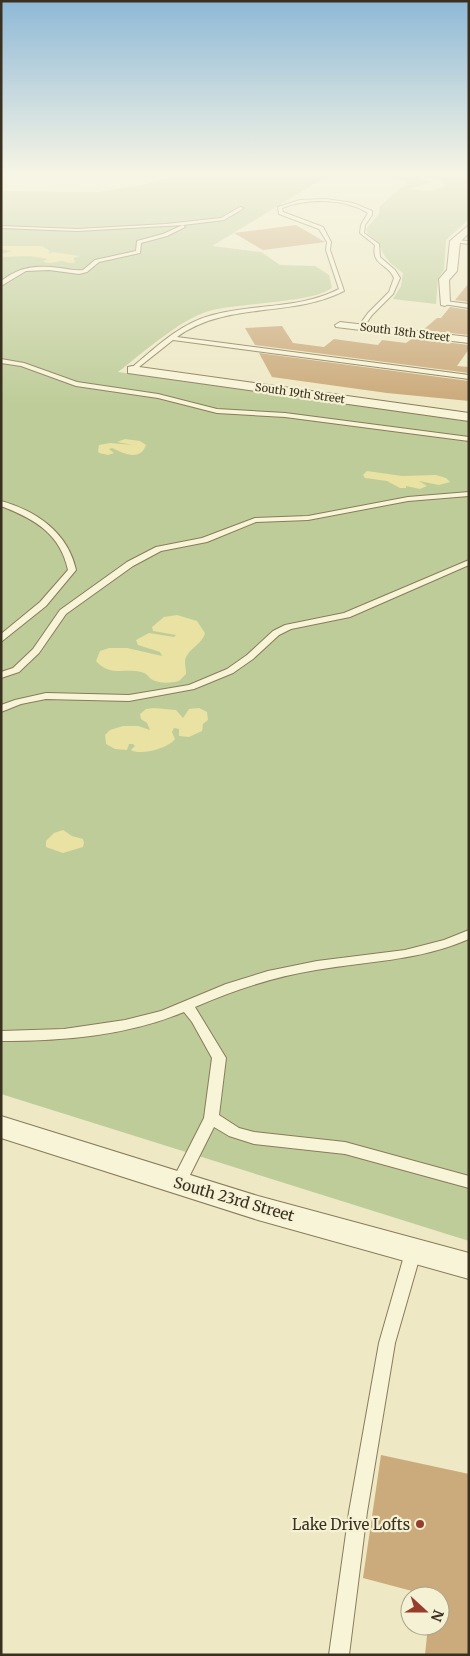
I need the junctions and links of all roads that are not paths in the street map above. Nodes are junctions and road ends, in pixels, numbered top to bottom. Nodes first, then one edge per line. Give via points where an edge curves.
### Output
1 (138, 249) edge
2 (328, 249) edge
3 (376, 249) edge
4 (455, 249) edge
5 (1, 284) edge
6 (445, 303) joint
7 (469, 306) edge
8 (340, 325) dead end
9 (361, 327) junction
10 (172, 338) junction
11 (469, 340) edge
12 (1, 361) edge
13 (132, 370) joint
14 (469, 377) edge
15 (469, 417) edge
16 (469, 439) edge
17 (469, 494) edge
18 (1, 502) edge
19 (11, 506) junction
20 (1, 509) edge
21 (469, 562) edge
22 (1, 639) edge
23 (1, 675) edge
24 (1, 709) edge
25 (469, 934) edge
26 (186, 1006) junction
27 (1, 1036) edge
28 (211, 1118) junction
29 (1, 1127) edge
30 (469, 1182) edge
31 (179, 1183) junction
32 (414, 1249) junction
33 (469, 1266) edge
34 (339, 1655) edge

1 - 5 lane via 138,252 97,261 85,271 25,269
2 - 10 lane via 342,290 324,298 212,316
3 - 9 lane via 380,260 397,274 392,293
4 - 6 street via 456,271 444,279
6 - 7 lane
8 - 9 street, South 18th Street
9 - 11 street, South 18th Street
10 - 13 lane
10 - 14 lane
12 - 16 lane via 22,364 76,384 158,396 216,411 294,416
13 - 15 street, South 19th Street
17 - 23 lane via 408,499 294,520 255,520 204,540 158,549 130,564 63,612 36,652 16,670
18 - 19 lane
19 - 20 lane
19 - 22 lane via 25,512 61,541 70,556 72,570 43,604
21 - 24 lane via 347,615 276,632 230,672 191,687 129,698 46,696
25 - 26 lane via 451,944 411,955 330,962 293,969 240,984
26 - 27 lane via 102,1030 64,1036
26 - 28 lane via 219,1058
28 - 30 lane via 234,1132 254,1138 345,1148
28 - 31 lane
29 - 31 street, South 23rd Street
31 - 32 street, South 23rd Street via 258,1208
32 - 33 street, South 23rd Street
32 - 34 lane via 387,1343 358,1512

